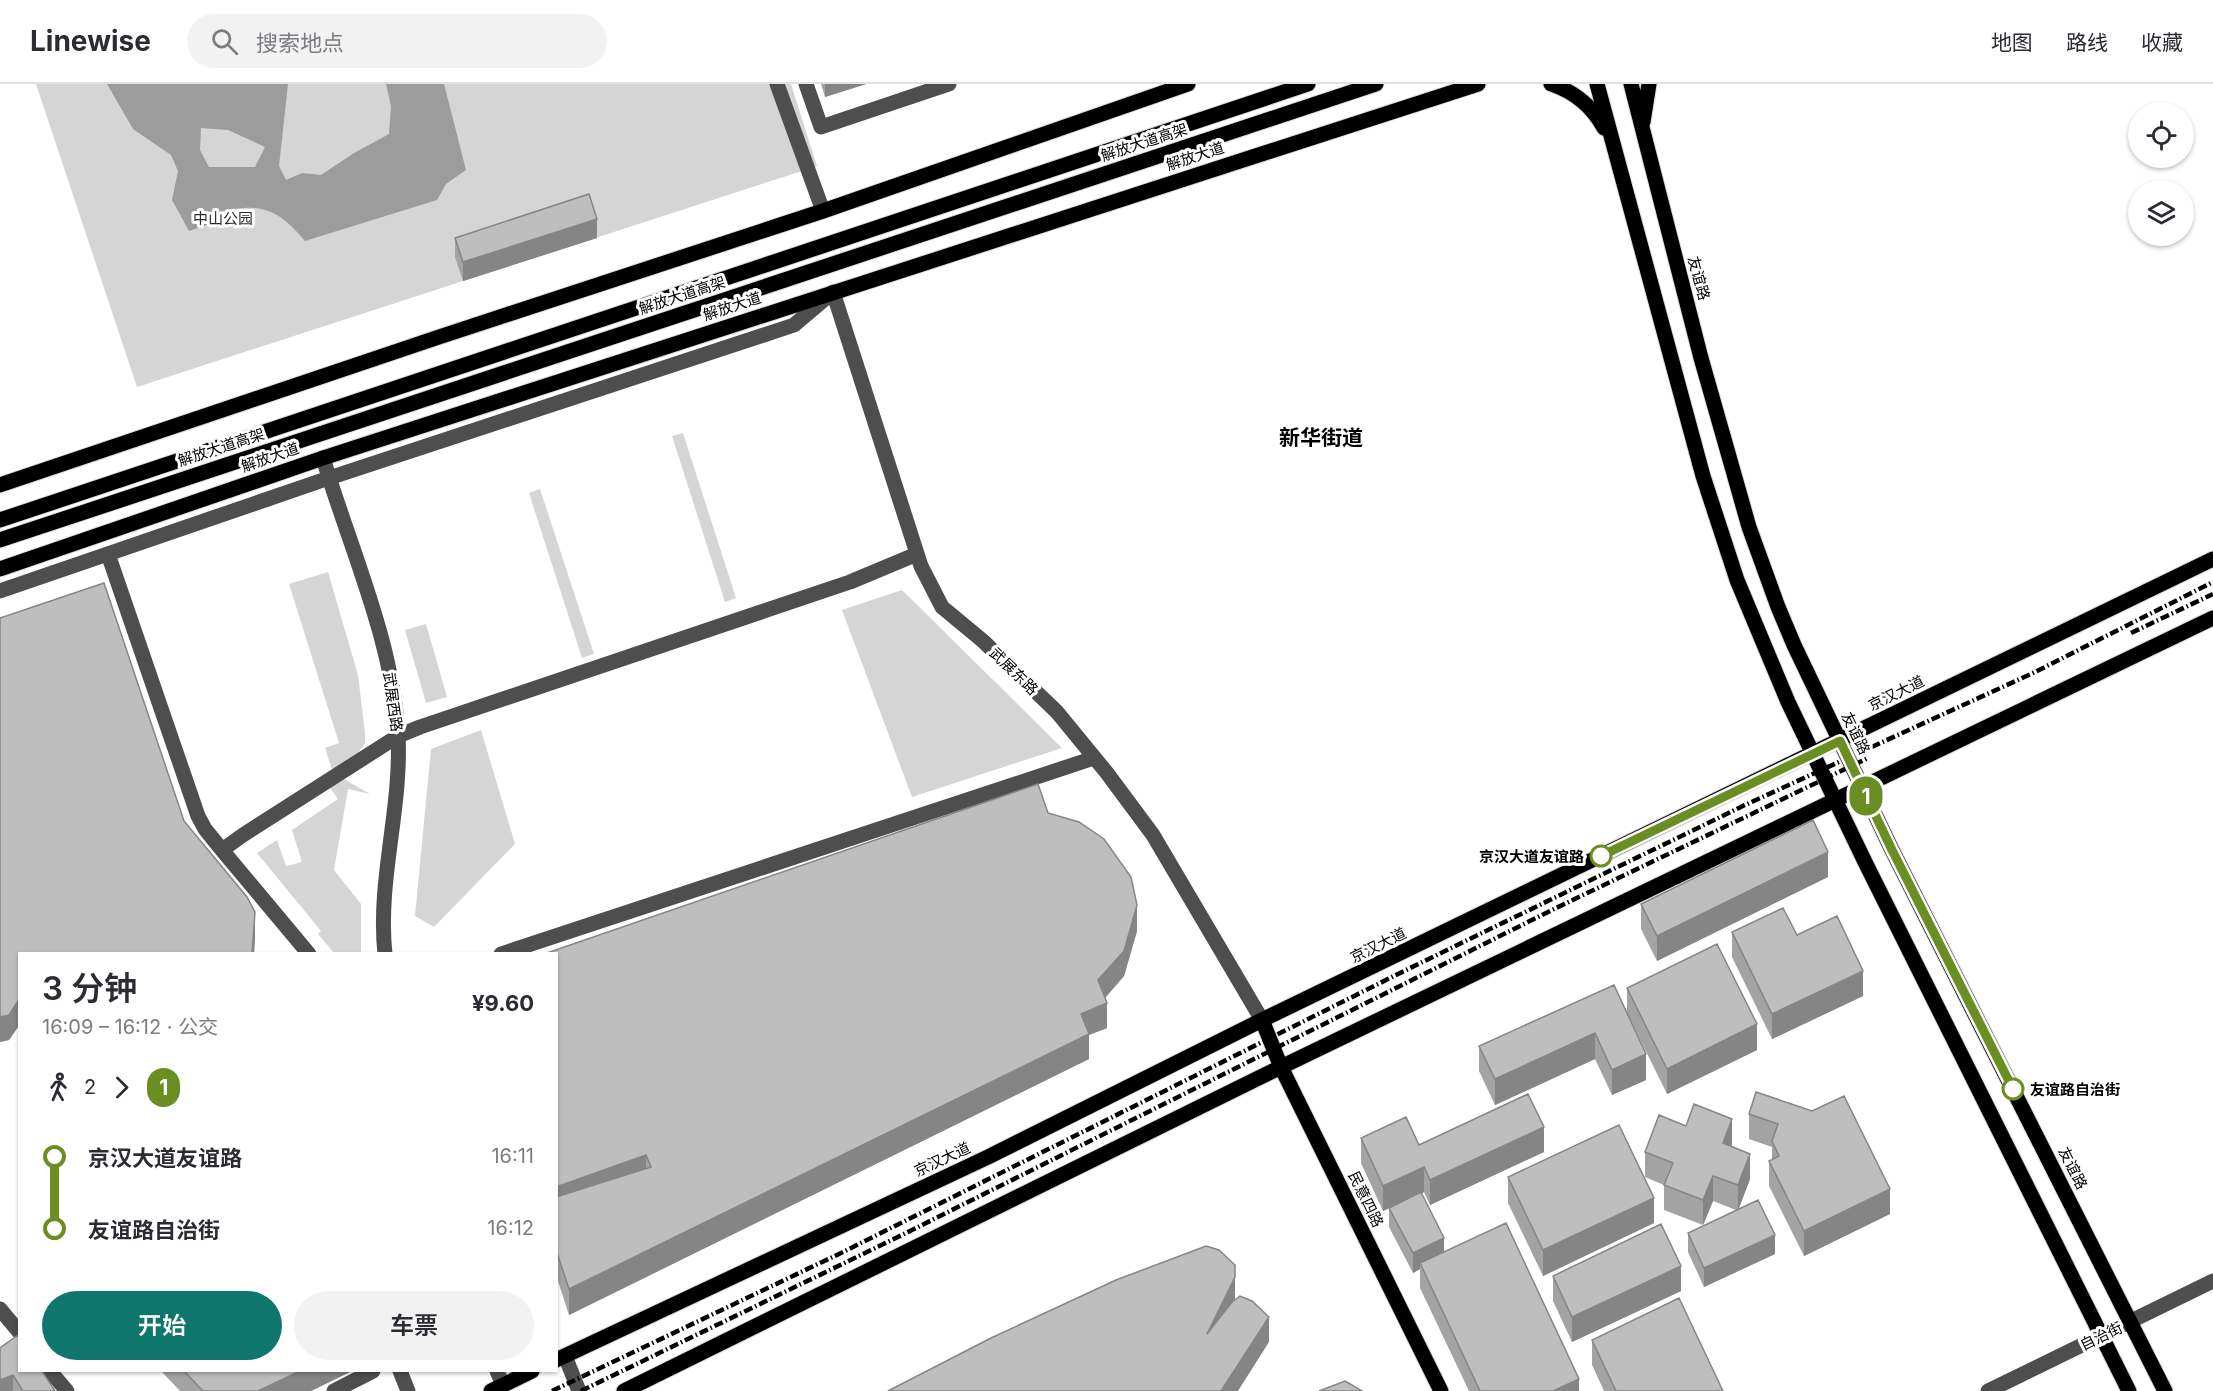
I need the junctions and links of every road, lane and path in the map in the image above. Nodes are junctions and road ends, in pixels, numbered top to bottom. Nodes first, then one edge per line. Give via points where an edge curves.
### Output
1 (777, 84) edge
2 (807, 84) edge
3 (949, 84) edge
4 (1188, 84) edge
5 (1308, 84) edge
6 (1376, 84) edge
7 (1478, 84) edge
8 (1551, 84) edge
9 (1597, 84) edge
10 (1631, 84) edge
11 (1649, 84) edge
12 (1642, 131) junction
13 (1612, 143) junction
14 (823, 211) junction
15 (833, 292) junction
16 (323, 458) junction
17 (329, 478) junction
18 (0, 485) edge
19 (0, 520) edge
20 (0, 540) edge
21 (108, 554) junction
22 (917, 554) junction
23 (2213, 559) edge
24 (0, 569) edge
25 (0, 591) edge
26 (2213, 618) edge
27 (398, 736) junction
28 (1840, 741) junction
29 (1813, 754) junction
30 (1095, 758) junction
31 (1862, 787) junction
32 (1835, 800) junction
33 (222, 850) junction
34 (307, 952) edge
35 (385, 952) edge
36 (507, 952) edge
37 (1262, 1020) junction
38 (1281, 1067) junction
39 (2213, 1281) edge
40 (0, 1309) edge
41 (2130, 1322) junction
42 (18, 1331) edge
43 (2102, 1336) junction
44 (561, 1358) edge
45 (51, 1372) edge
46 (371, 1372) edge
47 (400, 1372) edge
48 (529, 1372) edge
49 (497, 1382) edge
50 (67, 1391) edge
51 (334, 1391) edge
52 (408, 1391) edge
53 (579, 1391) edge
54 (624, 1391) edge
55 (1441, 1391) edge
56 (1988, 1391) edge
57 (2129, 1391) edge
58 (2165, 1391) edge

1 - 14 street
2 - 3 street via 821,127
4 - 14 main road
5 - 19 main road, 解放大道高架
6 - 20 main road, 解放大道高架
7 - 15 main road, 解放大道
8 - 13 main road via 1584,101
9 - 13 main road
10 - 12 main road, 友谊路
11 - 12 main road
12 - 28 main road, 友谊路 via 1749,526 1794,645
13 - 29 main road via 1720,535 1750,616
14 - 18 main road
15 - 16 main road, 解放大道
15 - 17 street via 794,325 581,402
15 - 22 street, 武展东路
16 - 17 street, 武展西路
16 - 24 main road, 解放大道
17 - 21 street
17 - 27 street, 武展西路 via 379,630
21 - 25 street
21 - 33 street via 198,816
22 - 27 street via 850,582
22 - 30 street, 武展东路 via 942,607 1057,712
23 - 28 main road, 京汉大道
26 - 31 main road
27 - 33 street
27 - 35 street, 武展西路 via 395,803 383,901
28 - 29 main road, 京汉大道
28 - 31 main road, 友谊路
29 - 32 main road
29 - 37 main road, 京汉大道
30 - 36 street
30 - 37 street, 武展东路 via 1153,835
31 - 32 main road
31 - 41 main road, 友谊路
32 - 38 main road
32 - 43 main road
33 - 34 street
37 - 38 main road, 民意四路
37 - 44 main road, 京汉大道 via 988,1157
38 - 54 main road
38 - 55 main road, 民意四路
39 - 41 street, 自治街
40 - 42 street
41 - 43 street, 自治街
41 - 58 main road, 友谊路
43 - 56 street, 自治街
43 - 57 main road
44 - 53 street
45 - 50 street
46 - 51 street
47 - 52 street
48 - 49 main road

